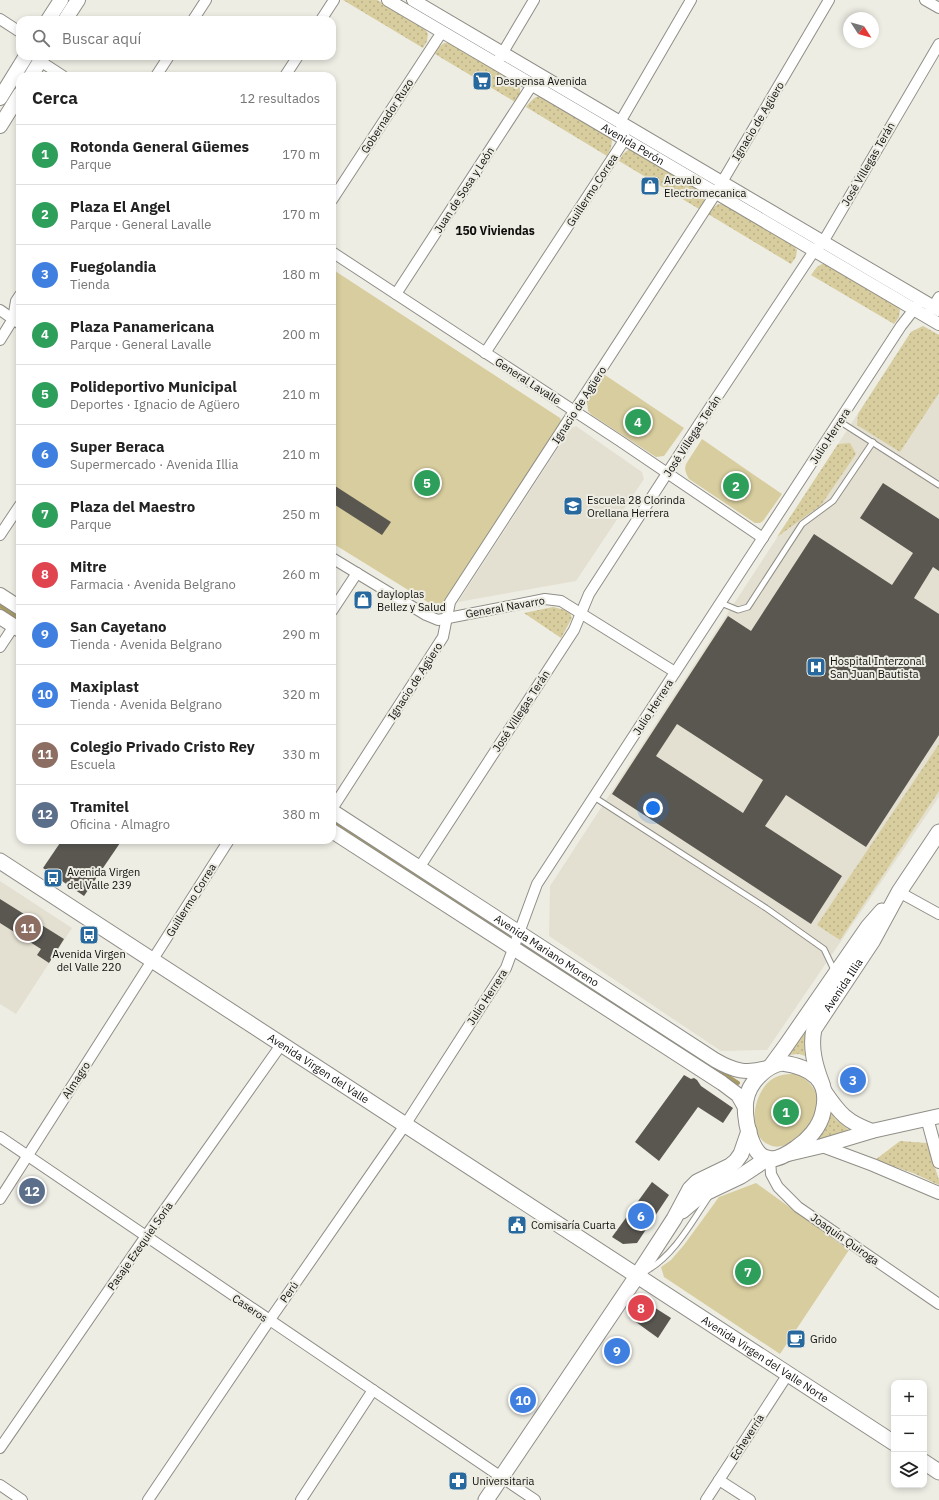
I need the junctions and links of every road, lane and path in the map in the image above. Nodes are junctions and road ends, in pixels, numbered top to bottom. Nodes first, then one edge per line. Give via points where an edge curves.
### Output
1 (61, 0) edge
2 (78, 0) edge
3 (206, 0) edge
4 (334, 0) edge
5 (388, 0) edge
6 (413, 0) edge
7 (534, 0) edge
8 (691, 0) edge
9 (829, 0) edge
10 (925, 0) edge
11 (939, 8) edge
12 (51, 16) edge
13 (68, 16) edge
14 (196, 16) edge
15 (324, 16) edge
16 (0, 19) edge
17 (16, 29) edge
18 (442, 32) junction
19 (939, 44) edge
20 (502, 53) junction
21 (24, 60) edge
22 (40, 60) edge
23 (43, 60) edge
24 (166, 60) edge
25 (295, 60) edge
26 (496, 64) junction
27 (16, 72) edge
28 (16, 72) edge
29 (33, 72) edge
30 (58, 72) edge
31 (159, 72) edge
32 (287, 72) edge
33 (532, 85) junction
34 (0, 98) edge
35 (16, 100) edge
36 (620, 122) junction
37 (0, 126) edge
38 (625, 139) junction
39 (722, 182) junction
40 (716, 193) junction
41 (336, 194) edge
42 (819, 246) junction
43 (336, 255) edge
44 (396, 294) junction
45 (918, 305) junction
46 (934, 308) edge
47 (0, 310) edge
48 (16, 320) edge
49 (16, 322) edge
50 (939, 324) edge
51 (0, 340) edge
52 (485, 353) junction
53 (575, 412) junction
54 (839, 421) junction
55 (873, 442) junction
56 (668, 472) junction
57 (939, 484) edge
58 (16, 511) edge
59 (0, 535) edge
60 (763, 538) junction
61 (336, 560) edge
62 (357, 573) junction
63 (0, 595) edge
64 (720, 603) junction
65 (16, 605) edge
66 (336, 605) edge
67 (581, 612) junction
68 (0, 617) edge
69 (448, 618) junction
70 (16, 627) edge
71 (16, 629) edge
72 (0, 647) edge
73 (675, 672) junction
74 (594, 797) junction
75 (336, 804) edge
76 (336, 813) edge
77 (939, 832) edge
78 (336, 834) edge
79 (226, 844) edge
80 (0, 861) edge
81 (419, 868) junction
82 (899, 892) junction
83 (939, 914) edge
84 (519, 932) junction
85 (514, 949) junction
86 (152, 961) junction
87 (836, 974) junction
88 (281, 1045) junction
89 (769, 1067) junction
90 (823, 1088) junction
91 (746, 1109) junction
92 (933, 1117) edge
93 (404, 1125) junction
94 (749, 1131) junction
95 (872, 1131) junction
96 (0, 1137) edge
97 (822, 1146) junction
98 (27, 1155) junction
99 (786, 1155) junction
100 (769, 1159) junction
101 (939, 1162) edge
102 (715, 1188) junction
103 (939, 1193) edge
104 (0, 1198) edge
105 (674, 1218) junction
106 (146, 1236) junction
107 (637, 1276) junction
108 (939, 1304) edge
109 (269, 1321) junction
110 (788, 1374) junction
111 (373, 1390) junction
112 (891, 1441) edge
113 (0, 1448) edge
114 (927, 1464) edge
115 (939, 1472) edge
116 (501, 1477) junction
117 (719, 1480) junction
118 (0, 1485) edge
119 (22, 1500) edge
120 (148, 1500) edge
121 (301, 1500) edge
122 (486, 1500) edge
123 (535, 1500) edge
124 (706, 1500) edge
125 (750, 1500) edge

1 - 12 main road
2 - 13 main road
3 - 14 street
4 - 15 street
5 - 18 street, Avenida Perón
6 - 20 street, Avenida Perón
7 - 20 street
8 - 36 street
9 - 39 street, Ignacio de Agüero
10 - 11 street
16 - 17 street
18 - 26 street, Avenida Perón
18 - 41 street, Gobernador Ruzo
19 - 42 street, José Villegas Terán
20 - 26 street
20 - 36 street, Avenida Perón
21 - 27 main road
22 - 29 main road
23 - 30 street
24 - 31 street
25 - 32 street
26 - 33 street, Avenida Perón
28 - 34 main road
33 - 38 street, Avenida Perón
33 - 44 street, Juan de Sosa y León
35 - 37 main road
36 - 38 street
36 - 39 street, Avenida Perón
38 - 40 street, Avenida Perón
38 - 52 street, Guillermo Correa
39 - 40 street, Ignacio de Agüero
39 - 42 street, Avenida Perón
40 - 42 street, Avenida Perón
40 - 53 street, Ignacio de Agüero
42 - 45 street, Avenida Perón
42 - 56 street, José Villegas Terán
43 - 44 street, General Lavalle
44 - 52 street, General Lavalle
45 - 46 street, Avenida Perón
45 - 54 street, Julio Herrera
46 - 50 street, Avenida Perón
47 - 48 street
49 - 51 street
52 - 53 street, General Lavalle
53 - 56 street, General Lavalle
53 - 69 street, Ignacio de Agüero via 450,602
54 - 55 lane
54 - 60 street, Julio Herrera
55 - 57 lane
55 - 64 lane via 833,501 802,524 748,607 738,610
56 - 60 street, General Lavalle
56 - 67 street, José Villegas Terán via 589,594
58 - 59 street
60 - 64 street, Julio Herrera
61 - 62 street, General Navarro
62 - 66 street
62 - 69 street, General Navarro via 426,615 438,620
63 - 65 main road
64 - 73 street, Julio Herrera
67 - 69 street, General Navarro via 561,601 545,599
67 - 73 street, General Navarro
67 - 81 street, José Villegas Terán via 574,630
68 - 70 main road
69 - 75 street, Ignacio de Agüero via 444,637
71 - 72 street
73 - 74 street, Julio Herrera
74 - 84 street, Julio Herrera via 537,884
74 - 87 lane via 766,908 824,949
76 - 81 main road, Avenida Mariano Moreno
77 - 82 main road, Avenida Illia
78 - 85 main road, Avenida Mariano Moreno
79 - 86 street, Guillermo Correa
80 - 86 main road, Avenida Virgen del Valle
81 - 84 main road, Avenida Mariano Moreno
82 - 83 street
82 - 87 main road, Avenida Illia via 868,928
82 - 90 main road, Avenida Illia via 874,940 814,1029 813,1051
84 - 85 street, Julio Herrera
84 - 89 main road, Avenida Mariano Moreno via 725,1066 743,1072
85 - 91 main road, Avenida Mariano Moreno via 722,1083 738,1095
85 - 93 street, Julio Herrera via 506,968
86 - 88 main road, Avenida Virgen del Valle
86 - 98 street, Almagro
87 - 89 main road, Avenida Illia via 779,1057
88 - 93 main road, Avenida Virgen del Valle
88 - 106 street, Pasaje Ezequiel Soria
89 - 90 main road via 782,1063 802,1068 812,1073
89 - 91 main road via 749,1090
90 - 95 main road via 843,1116 856,1125
90 - 99 main road via 824,1106 821,1121 807,1140
91 - 94 main road
92 - 95 main road
92 - 101 street
93 - 107 main road, Avenida Virgen del Valle
93 - 109 street, Perú
94 - 100 main road via 752,1144
94 - 105 main road via 741,1154 736,1160 730,1166 697,1182 690,1189
95 - 97 main road
96 - 98 street, Caseros
97 - 99 main road
97 - 103 street
98 - 104 street, Almagro
98 - 106 street, Caseros
99 - 100 main road
100 - 102 main road
100 - 108 street, Joaquín Quiroga via 770,1174 778,1187 798,1207
102 - 105 main road via 689,1203
102 - 107 lane via 677,1244 653,1267
105 - 107 main road
106 - 109 street, Caseros
106 - 113 street, Pasaje Ezequiel Soria
107 - 110 main road, Avenida Virgen del Valle Norte
107 - 116 main road
109 - 111 street, Caseros
109 - 120 street, Perú
110 - 112 main road, Avenida Virgen del Valle Norte
110 - 117 street, Echeverría
111 - 116 street, Caseros
111 - 121 street
114 - 115 main road
116 - 122 main road
116 - 123 street, Caseros
117 - 124 street, Echeverría
117 - 125 street
118 - 119 street

